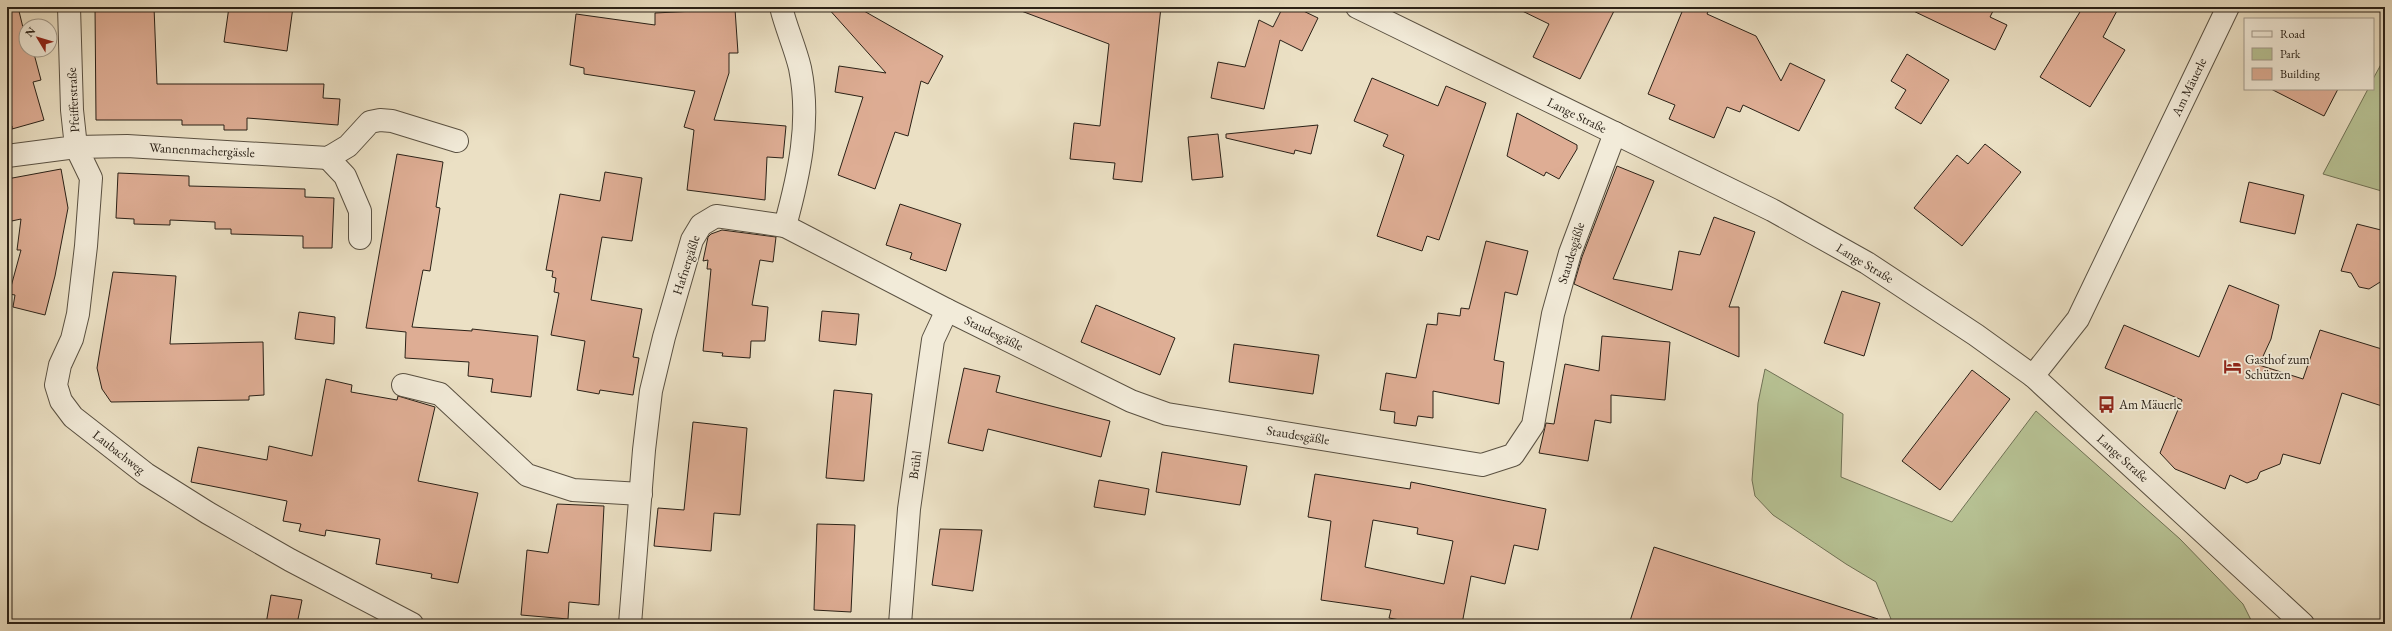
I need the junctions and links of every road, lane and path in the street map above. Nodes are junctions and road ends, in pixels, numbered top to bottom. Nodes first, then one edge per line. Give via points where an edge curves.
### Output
1 (69, 7) edge
2 (781, 7) edge
3 (1358, 7) edge
4 (2228, 7) edge
5 (1615, 134) junction
6 (457, 141) dead end
7 (76, 147) junction
8 (7, 156) edge
9 (328, 158) junction
10 (785, 226) junction
11 (360, 238) dead end
12 (947, 310) junction
13 (2032, 376) junction
14 (403, 385) dead end
15 (641, 494) junction
16 (412, 624) edge
17 (630, 624) edge
18 (900, 624) edge
19 (2303, 624) edge

1 - 7 street, Pfeifferstraße via 72,110
2 - 10 street via 800,70 805,112 799,175
3 - 5 street, Lange Straße
4 - 13 street, Am Mäuerle via 2078,319
5 - 12 street, Staudesgäßle via 1570,253 1553,314 1533,425 1513,455 1500,461 1482,465 1167,414 1131,401
5 - 13 street, Lange Straße via 1772,210 1867,263 1976,334
6 - 9 street via 392,121 380,120 370,122 348,146
7 - 8 street, Pfeifferstraße
7 - 9 street, Wannenmachergässle via 127,146
7 - 16 street, Laubachweg via 91,178 78,314 72,339 60,365 56,385 61,401 73,417 146,474 290,560
9 - 11 street via 345,176 360,212
10 - 12 street, Staudesgäßle
10 - 15 street, Hafnergäßle via 716,216 700,225 692,240 664,336 651,392
12 - 18 street, Brühl via 933,340 908,509
13 - 19 street, Lange Straße
14 - 15 street via 440,394 527,475 573,490
15 - 17 street, Hafnergäßle

